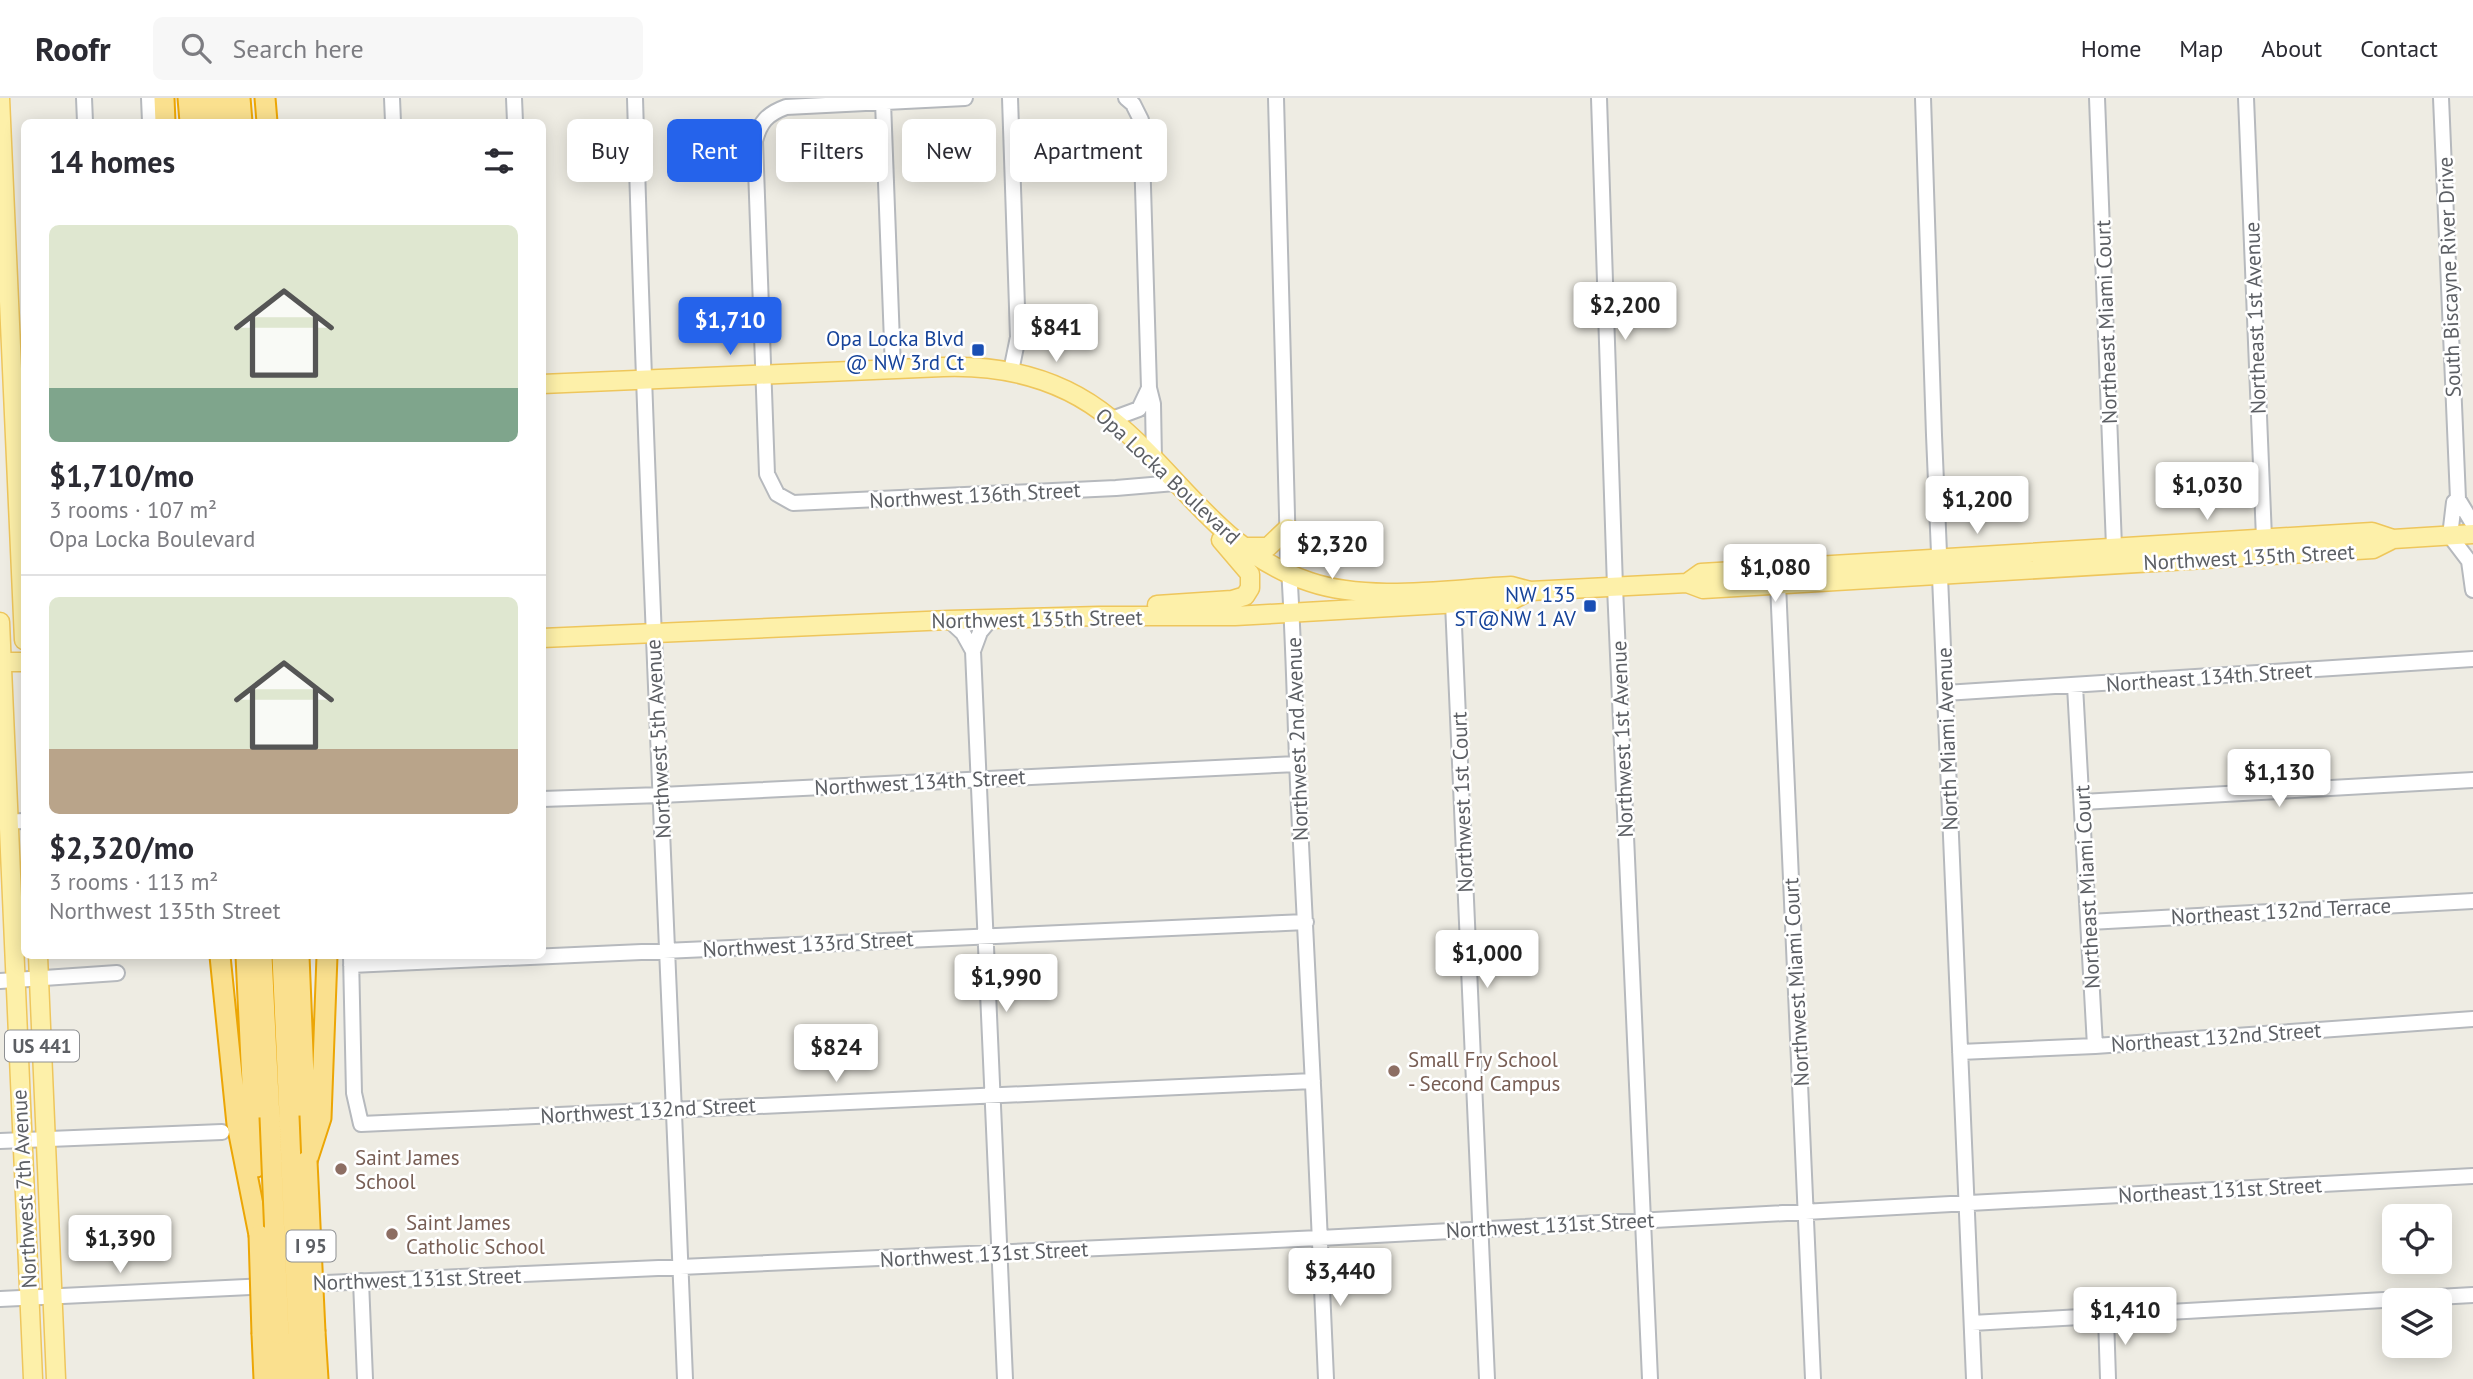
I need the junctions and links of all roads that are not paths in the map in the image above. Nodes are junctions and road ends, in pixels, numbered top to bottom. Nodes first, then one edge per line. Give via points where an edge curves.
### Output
1 (0, 98) edge
2 (84, 98) edge
3 (149, 98) edge
4 (164, 98) edge
5 (188, 98) edge
6 (206, 98) edge
7 (224, 98) edge
8 (240, 98) edge
9 (265, 98) edge
10 (275, 98) edge
11 (392, 98) edge
12 (514, 98) edge
13 (635, 98) edge
14 (958, 98) edge
15 (965, 98) edge
16 (1010, 98) edge
17 (1276, 98) edge
18 (1599, 98) edge
19 (1923, 98) edge
20 (2097, 98) edge
21 (2246, 98) edge
22 (2441, 98) edge
23 (1129, 101) edge
24 (883, 102) junction
25 (85, 119) edge
26 (150, 119) edge
27 (165, 119) edge
28 (190, 119) edge
29 (207, 119) edge
30 (226, 119) edge
31 (242, 119) edge
32 (267, 119) edge
33 (276, 119) edge
34 (393, 119) edge
35 (515, 119) edge
36 (1, 144) edge
37 (4, 272) edge
38 (892, 369) junction
39 (1011, 371) junction
40 (763, 374) junction
41 (643, 380) junction
42 (546, 384) edge
43 (1149, 388) junction
44 (13, 406) edge
45 (1112, 419) junction
46 (1154, 460) junction
47 (1175, 483) junction
48 (2458, 499) junction
49 (1204, 513) junction
50 (2473, 524) edge
51 (1288, 528) junction
52 (2473, 534) edge
53 (2450, 536) junction
54 (2264, 538) junction
55 (2393, 539) junction
56 (1244, 547) junction
57 (2114, 547) junction
58 (1843, 564) junction
59 (1941, 566) junction
60 (1290, 574) junction
61 (21, 576) edge
62 (1687, 583) junction
63 (1778, 584) junction
64 (1615, 587) junction
65 (2473, 590) edge
66 (1530, 591) junction
67 (1377, 592) junction
68 (1453, 603) junction
69 (1292, 608) junction
70 (1098, 616) junction
71 (991, 619) junction
72 (949, 620) junction
73 (0, 622) edge
74 (653, 634) junction
75 (546, 638) edge
76 (973, 651) junction
77 (2473, 659) edge
78 (1, 662) edge
79 (21, 662) edge
80 (2075, 686) junction
81 (1945, 693) junction
82 (1297, 764) junction
83 (978, 779) junction
84 (2473, 780) edge
85 (661, 795) junction
86 (546, 799) edge
87 (2082, 802) junction
88 (11, 822) edge
89 (2473, 901) edge
90 (1306, 922) junction
91 (2089, 922) junction
92 (984, 935) junction
93 (667, 951) junction
94 (546, 954) edge
95 (37, 959) edge
96 (221, 959) edge
97 (246, 959) edge
98 (262, 959) edge
99 (282, 959) edge
100 (298, 959) edge
101 (326, 959) edge
102 (386, 959) edge
103 (351, 960) edge
104 (117, 973) dead end
105 (38, 979) junction
106 (8, 981) edge
107 (2473, 1018) edge
108 (2095, 1046) junction
109 (1960, 1052) junction
110 (1312, 1081) junction
111 (992, 1094) junction
112 (675, 1109) junction
113 (271, 1120) junction
114 (46, 1138) junction
115 (0, 1140) edge
116 (21, 1140) junction
117 (2473, 1176) edge
118 (1967, 1202) junction
119 (1806, 1210) junction
120 (1643, 1219) junction
121 (1480, 1229) junction
122 (1320, 1238) junction
123 (1000, 1253) junction
124 (681, 1268) junction
125 (361, 1281) junction
126 (2473, 1295) edge
127 (52, 1296) junction
128 (29, 1297) junction
129 (0, 1299) edge
130 (2106, 1317) junction
131 (1972, 1324) junction
132 (289, 1333) junction
133 (33, 1379) edge
134 (56, 1379) edge
135 (264, 1379) edge
136 (281, 1379) edge
137 (300, 1379) edge
138 (318, 1379) edge
139 (365, 1379) edge
140 (685, 1379) edge
141 (1005, 1379) edge
142 (1326, 1379) edge
143 (1487, 1379) edge
144 (1650, 1379) edge
145 (1813, 1379) edge
146 (1974, 1379) edge
147 (2108, 1379) edge

1 - 36 main road
2 - 25 street
3 - 26 street
4 - 27 highway
5 - 28 highway
6 - 29 highway
7 - 30 highway
8 - 31 highway
9 - 32 highway
10 - 33 street
11 - 34 street
12 - 35 street
13 - 41 street, Northwest 5th Avenue
14 - 15 street
14 - 24 street
16 - 39 street via 1018,337
17 - 51 street, Northwest 2nd Avenue
18 - 64 street, Northwest 1st Avenue
19 - 59 street, North Miami Avenue
20 - 57 street, Northeast Miami Court
21 - 54 street, Northeast 1st Avenue
22 - 48 street, South Biscayne River Drive
23 - 43 street via 1141,120
24 - 38 street
24 - 40 street via 786,107 762,122 754,141
36 - 37 main road
37 - 44 main road
38 - 39 main road, Opa Locka Boulevard via 959,366
38 - 40 main road, Opa Locka Boulevard
39 - 45 main road, Opa Locka Boulevard via 1064,389
40 - 41 main road, Opa Locka Boulevard
40 - 47 street, Northwest 136th Street via 767,474 777,494 793,503
41 - 42 main road, Opa Locka Boulevard
41 - 74 street, Northwest 5th Avenue
43 - 45 street via 1139,409
43 - 46 street
44 - 61 main road
45 - 46 main road, Opa Locka Boulevard
46 - 47 main road, Opa Locka Boulevard
47 - 49 main road, Opa Locka Boulevard
48 - 50 street, South Biscayne River Drive
48 - 53 street, South Biscayne River Drive
49 - 56 main road, Opa Locka Boulevard
49 - 70 main road via 1248,570 1251,582 1245,596 1133,606
51 - 56 main road via 1268,547
51 - 60 street, Northwest 2nd Avenue
52 - 53 main road
53 - 55 main road
53 - 65 street via 2469,561
54 - 55 main road, Northwest 135th Street via 2372,532
54 - 57 main road, Northwest 135th Street
55 - 59 main road, Northwest 135th Street via 2373,549
56 - 60 main road, Opa Locka Boulevard
57 - 59 main road, Northwest 135th Street
58 - 59 main road, Northwest 135th Street
58 - 62 main road, Northwest 135th Street via 1701,573
58 - 63 main road via 1827,572 1783,575
59 - 63 main road, Northwest 135th Street
59 - 81 street, North Miami Avenue
60 - 67 main road, Northwest 135th Street via 1324,586
60 - 69 street, Northwest 2nd Avenue
62 - 63 main road, Northwest 135th Street via 1703,589
62 - 64 main road, Northwest 135th Street
63 - 119 street, Northwest Miami Court
64 - 66 main road, Northwest 135th Street
64 - 120 street, Northwest 1st Avenue
66 - 67 main road, Northwest 135th Street via 1511,586
66 - 68 main road, Northwest 135th Street via 1512,600
67 - 69 main road
68 - 69 main road, Northwest 135th Street
68 - 121 street, Northwest 1st Court
69 - 70 main road, Northwest 135th Street via 1235,616
69 - 82 street, Northwest 2nd Avenue
70 - 71 main road, Northwest 135th Street
71 - 72 main road, Northwest 135th Street
71 - 76 street
72 - 74 main road, Northwest 135th Street
72 - 76 street
73 - 78 main road, Northwest 7th Avenue / US 441
74 - 75 main road, Northwest 135th Street
74 - 85 street, Northwest 5th Avenue
76 - 83 street
77 - 80 street, Northeast 134th Street
78 - 79 main road
78 - 88 main road, Northwest 7th Avenue / US 441
80 - 81 street, Northeast 134th Street
80 - 87 street, Northeast Miami Court
81 - 109 street, North Miami Avenue
82 - 83 street, Northwest 134th Street
82 - 90 street, Northwest 2nd Avenue
83 - 85 street, Northwest 134th Street
83 - 92 street
84 - 87 street
85 - 86 street, Northwest 134th Street
85 - 93 street, Northwest 5th Avenue
87 - 91 street, Northeast Miami Court
88 - 106 main road, Northwest 7th Avenue / US 441
89 - 91 street, Northeast 132nd Terrace
90 - 92 street, Northwest 133rd Street
90 - 110 street, Northwest 2nd Avenue
91 - 108 street, Northeast Miami Court
92 - 93 street, Northwest 133rd Street
92 - 111 street
93 - 94 street, Northwest 133rd Street
93 - 112 street, Northwest 5th Avenue
95 - 105 main road, Northwest 7th Avenue / US 441
96 - 113 highway
97 - 113 highway, I 95
98 - 113 highway
99 - 113 highway
100 - 113 highway, I 95
101 - 113 highway
102 - 103 street, Northwest 133rd Street
103 - 112 street, Northwest 132nd Street via 354,1093 361,1124
104 - 105 street
105 - 106 street
105 - 114 main road, Northwest 7th Avenue / US 441
106 - 116 main road, Northwest 7th Avenue / US 441
107 - 108 street, Northeast 132nd Street
108 - 109 street, Northeast 132nd Street
109 - 118 street, North Miami Avenue
110 - 111 street, Northwest 132nd Street
110 - 122 street, Northwest 2nd Avenue
111 - 112 street, Northwest 132nd Street
111 - 123 street
112 - 124 street, Northwest 5th Avenue
113 - 114 street
113 - 132 highway, bridge
113 - 132 highway, I 95, bridge via 259,1235
113 - 132 highway, I 95, bridge via 307,1161
114 - 116 street
114 - 127 main road, Northwest 7th Avenue / US 441
115 - 116 street
116 - 128 main road, Northwest 7th Avenue / US 441
117 - 118 street, Northeast 131st Street
118 - 119 street, Northwest 131st Street
118 - 131 street, North Miami Avenue
119 - 120 street, Northwest 131st Street
119 - 145 street, Northwest Miami Court
120 - 121 street, Northwest 131st Street
120 - 144 street, Northwest 1st Avenue
121 - 122 street, Northwest 131st Street
121 - 143 street, Northwest 1st Court
122 - 123 street, Northwest 131st Street
122 - 142 street, Northwest 2nd Avenue
123 - 124 street, Northwest 131st Street
123 - 141 street
124 - 125 street, Northwest 131st Street
124 - 140 street, Northwest 5th Avenue
125 - 127 street, Northwest 131st Street
125 - 139 street
126 - 130 street
127 - 128 street, Northwest 131st Street
127 - 134 main road, Northwest 7th Avenue / US 441
128 - 129 street, Northwest 131st Street
128 - 133 main road, Northwest 7th Avenue / US 441
130 - 131 street
130 - 147 street
131 - 146 street, North Miami Avenue
132 - 135 highway, I 95
132 - 136 highway
132 - 137 highway
132 - 138 highway, I 95

